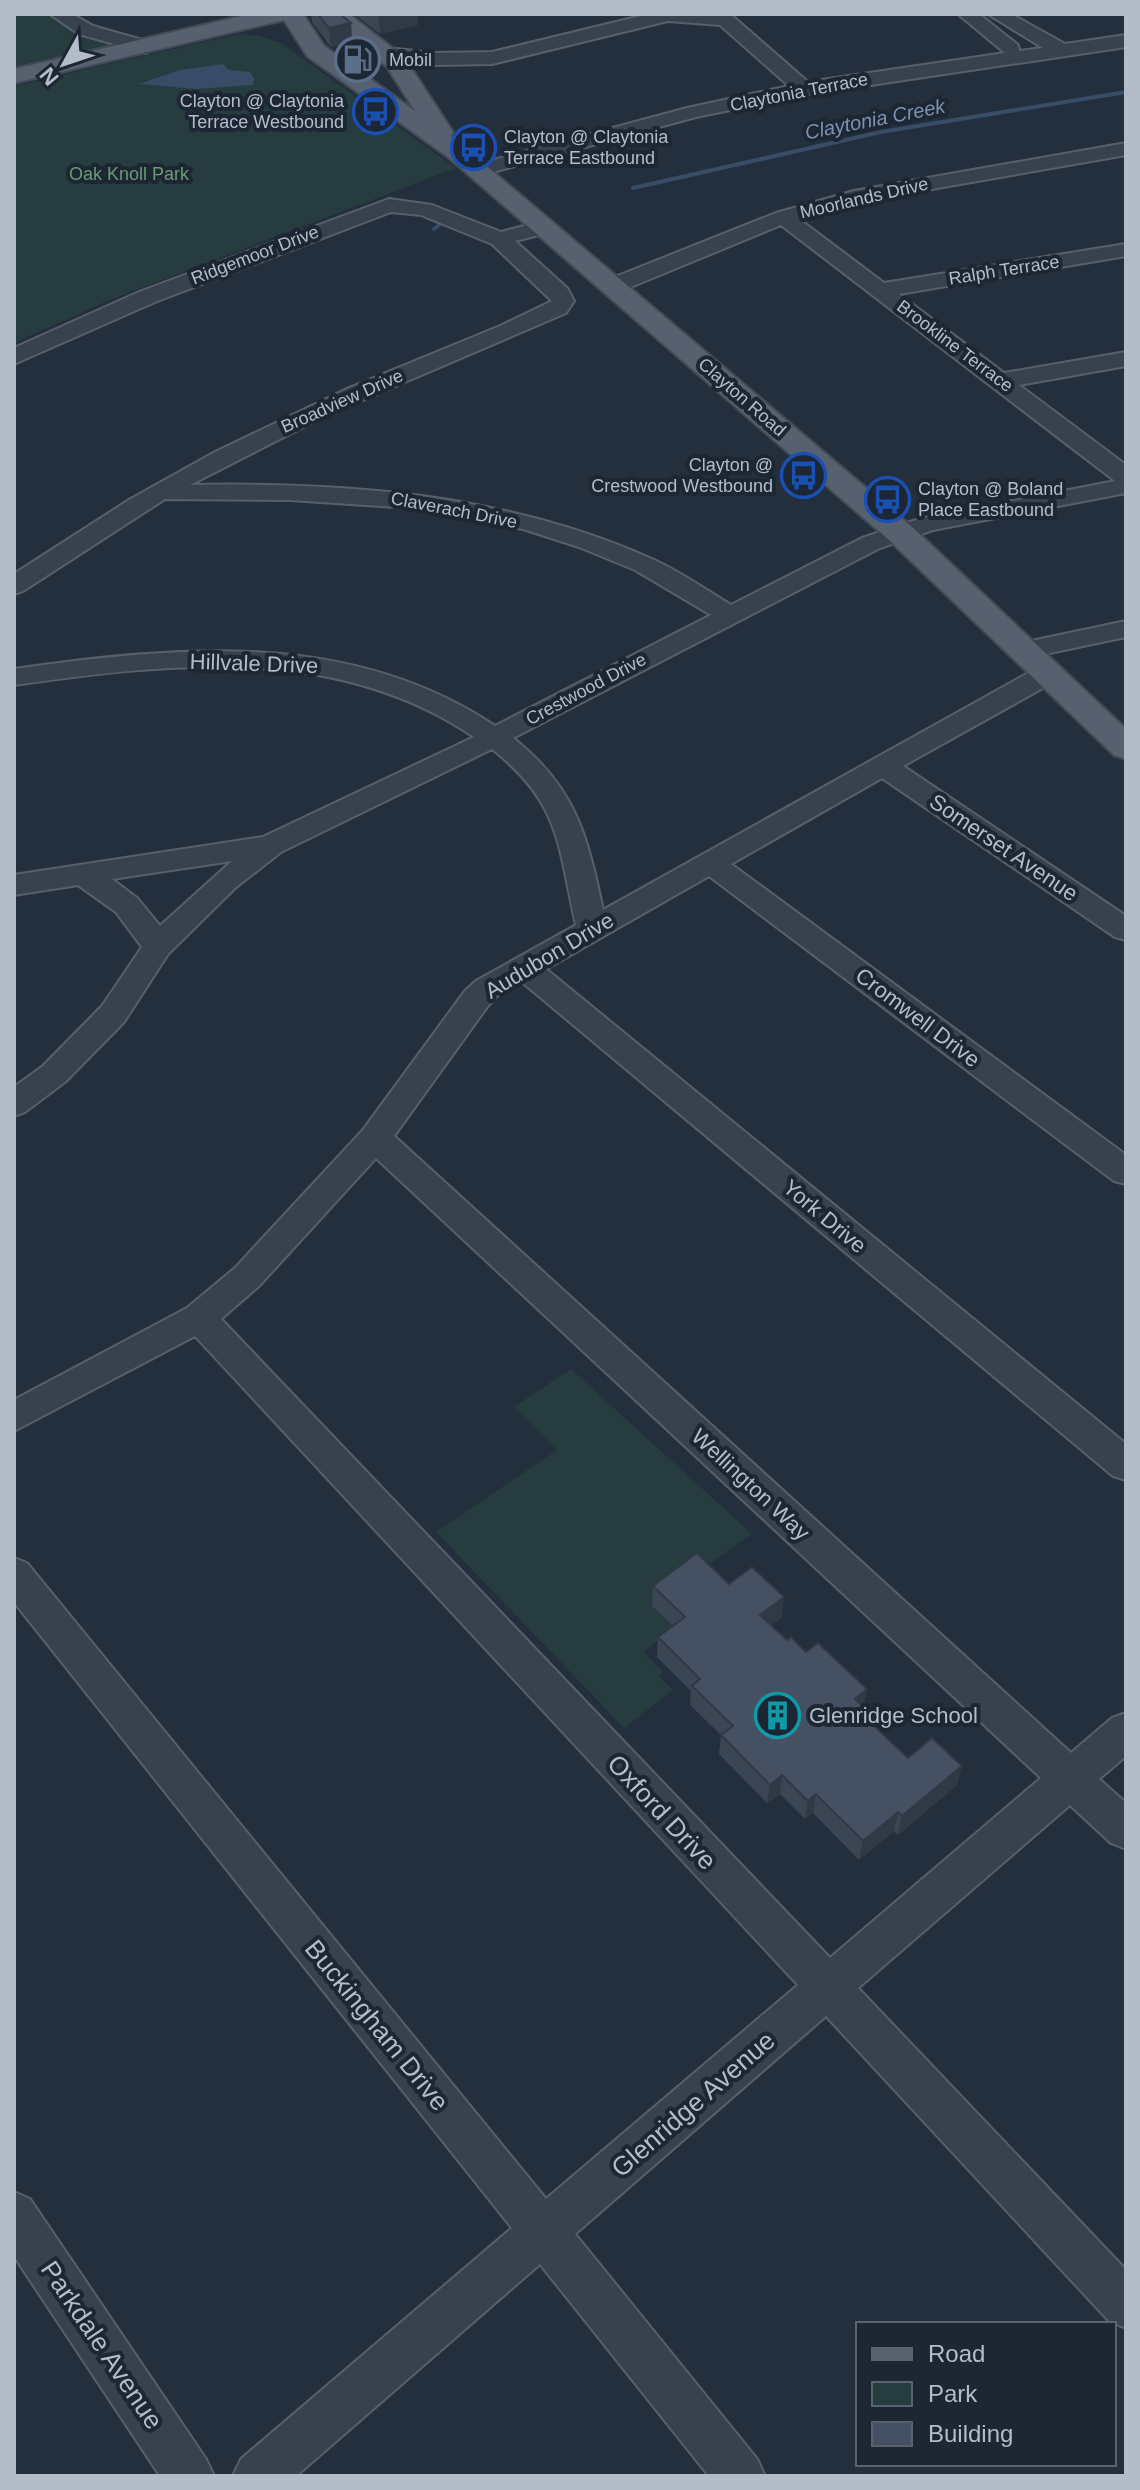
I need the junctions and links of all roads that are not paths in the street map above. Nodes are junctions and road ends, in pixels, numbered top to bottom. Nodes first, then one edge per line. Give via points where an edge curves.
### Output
1 (59, 14) edge
2 (281, 14) edge
3 (291, 14) edge
4 (335, 14) edge
5 (967, 14) edge
6 (997, 14) edge
7 (669, 15) edge
8 (723, 17) edge
9 (220, 30) junction
10 (1126, 41) edge
11 (146, 47) junction
12 (1061, 50) junction
13 (315, 51) junction
14 (387, 54) junction
15 (1021, 56) junction
16 (14, 76) edge
17 (804, 89) junction
18 (1126, 149) edge
19 (467, 161) junction
20 (783, 217) junction
21 (543, 227) junction
22 (500, 239) junction
23 (1126, 250) edge
24 (613, 286) junction
25 (882, 290) junction
26 (14, 357) edge
27 (1126, 359) edge
28 (1001, 381) junction
29 (258, 439) junction
30 (1126, 477) edge
31 (1126, 486) edge
32 (290, 491) junction
33 (160, 493) junction
34 (900, 533) junction
35 (14, 586) edge
36 (728, 614) junction
37 (1126, 629) edge
38 (1037, 661) junction
39 (17, 676) edge
40 (495, 737) junction
41 (1126, 748) edge
42 (882, 765) junction
43 (271, 845) junction
44 (710, 863) junction
45 (83, 875) junction
46 (14, 885) edge
47 (592, 929) junction
48 (1126, 930) edge
49 (157, 947) junction
50 (524, 967) junction
51 (14, 1104) edge
52 (375, 1138) junction
53 (1126, 1172) edge
54 (199, 1318) junction
55 (14, 1417) edge
56 (1126, 1465) edge
57 (14, 1574) edge
58 (1126, 1731) edge
59 (1071, 1778) junction
60 (1126, 1830) edge
61 (827, 1988) junction
62 (14, 2215) edge
63 (544, 2234) junction
64 (1126, 2304) edge
65 (189, 2476) edge
66 (258, 2476) edge
67 (740, 2476) edge

1 - 11 street via 86,30
2 - 9 main road
3 - 13 main road, Clayton Road
4 - 14 main road, Clayton Road
5 - 15 street
6 - 12 street
7 - 8 street
7 - 14 street via 492,58
8 - 17 street
9 - 11 main road
9 - 13 main road via 254,32
10 - 12 street, Claytonia Terrace
11 - 16 main road
12 - 15 street, Claytonia Terrace
13 - 19 main road, Clayton Road
14 - 19 main road, Clayton Road
15 - 17 street, Claytonia Terrace
17 - 19 street, Claytonia Terrace
18 - 20 street, Moorlands Drive via 905,186
19 - 21 main road, Clayton Road
20 - 24 street, Moorlands Drive
20 - 25 street, Brookline Terrace
21 - 22 street
21 - 24 main road, Clayton Road
22 - 26 street, Ridgemoor Drive via 425,209 389,205 147,297
22 - 29 street, Broadview Drive via 559,293 563,301 558,308
23 - 25 street, Ralph Terrace
24 - 34 main road, Clayton Road
25 - 28 street, Brookline Terrace
27 - 28 street
28 - 30 street, Brookline Terrace
29 - 32 street via 256,465 267,479
29 - 33 street, Broadview Drive
31 - 34 street, Crestwood Drive
32 - 33 street, Claverach Drive
32 - 36 street, Claverach Drive via 368,494 495,515 582,540 646,566
33 - 35 street, Broadview Drive
34 - 36 street, Crestwood Drive
34 - 38 main road, Clayton Road
36 - 40 street, Crestwood Drive
37 - 38 street, Audubon Drive
38 - 41 main road, Clayton Road
38 - 42 street, Audubon Drive
39 - 40 street, Hillvale Drive via 169,661 332,666 408,687
40 - 43 street, Crestwood Drive
40 - 47 street, Hillvale Drive via 545,784 563,812
42 - 44 street, Audubon Drive
42 - 48 street, Somerset Avenue
43 - 45 street, Crestwood Drive
43 - 49 street, Crestwood Drive
44 - 47 street, Audubon Drive
44 - 53 street, Cromwell Drive
45 - 46 street, Crestwood Drive
45 - 49 street via 127,903 147,925
47 - 50 street, Audubon Drive
49 - 51 street, Crestwood Drive via 113,1014 54,1074
50 - 52 street, Audubon Drive via 476,999
50 - 56 street, York Drive
52 - 54 street, Audubon Drive via 247,1277
52 - 59 street, Wellington Way
54 - 55 street, Audubon Drive
54 - 61 street, Oxford Drive
57 - 63 street, Buckingham Drive
58 - 59 street, Glenridge Avenue
59 - 60 street, Wellington Way
59 - 61 street, Glenridge Avenue
61 - 63 street, Glenridge Avenue
61 - 64 street, Oxford Drive
62 - 65 street, Parkdale Avenue
63 - 66 street, Glenridge Avenue
63 - 67 street, Buckingham Drive

